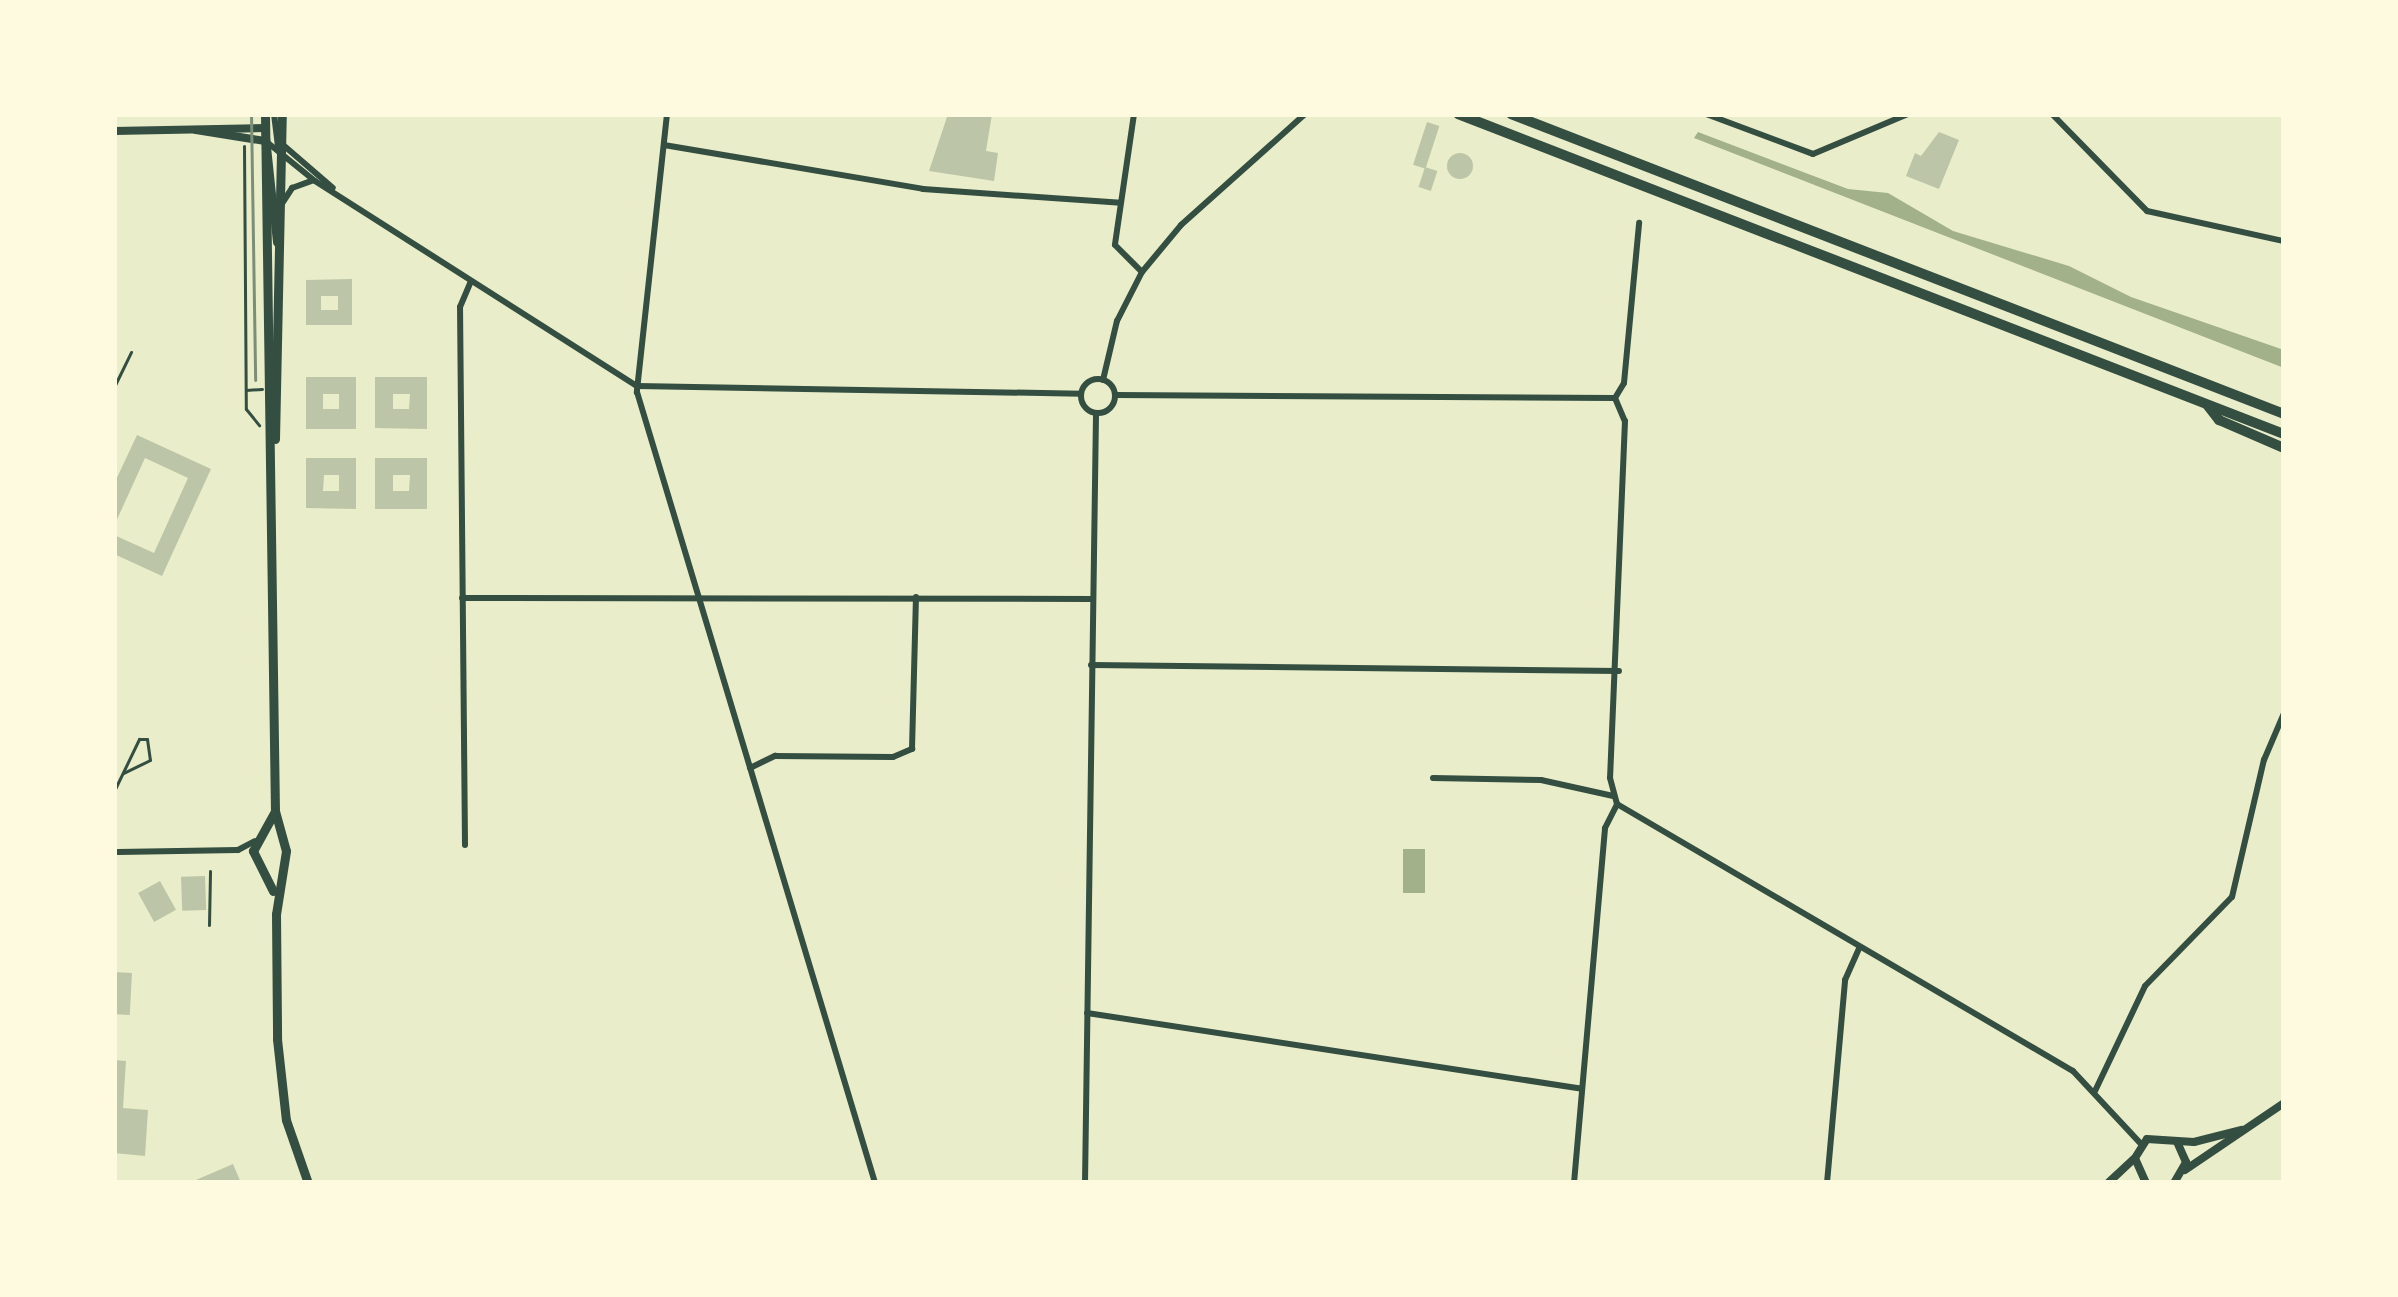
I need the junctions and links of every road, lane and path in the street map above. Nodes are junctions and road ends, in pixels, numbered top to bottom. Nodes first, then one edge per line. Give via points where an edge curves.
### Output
1 (667, 114) edge
2 (1134, 114) edge
3 (1305, 114) edge
4 (1458, 114) edge
5 (1511, 114) edge
6 (1706, 114) edge
7 (1908, 114) edge
8 (2052, 114) edge
9 (276, 117) edge
10 (114, 131) edge
11 (272, 142) junction
12 (664, 145) junction
13 (244, 150) dead end
14 (283, 157) junction
15 (315, 182) junction
16 (336, 191) junction
17 (284, 202) junction
18 (1121, 203) junction
19 (1639, 223) dead end
20 (2284, 241) edge
21 (280, 255) junction
22 (1142, 272) junction
23 (471, 281) junction
24 (130, 352) dead end
25 (1103, 380) junction
26 (637, 386) junction
27 (114, 387) edge
28 (1081, 394) junction
29 (1115, 395) junction
30 (1616, 398) junction
31 (2206, 404) junction
32 (1096, 413) junction
33 (2284, 414) edge
34 (2284, 434) edge
35 (273, 445) junction
36 (2284, 448) edge
37 (916, 597) junction
38 (462, 598) junction
39 (699, 598) junction
40 (1092, 599) junction
41 (1091, 665) junction
42 (1619, 671) junction
43 (2284, 712) edge
44 (750, 768) junction
45 (123, 773) junction
46 (1433, 778) dead end
47 (114, 791) edge
48 (1615, 800) junction
49 (275, 811) junction
50 (259, 838) junction
51 (281, 838) junction
52 (114, 841) edge
53 (465, 844) dead end
54 (238, 850) junction
55 (118, 852) junction
56 (283, 860) junction
57 (114, 862) edge
58 (259, 862) junction
59 (210, 871) dead end
60 (276, 914) junction
61 (209, 925) dead end
62 (1859, 948) junction
63 (1087, 1013) junction
64 (1580, 1088) junction
65 (2095, 1091) junction
66 (2284, 1103) edge
67 (2241, 1130) junction
68 (2176, 1141) junction
69 (2141, 1144) junction
70 (2135, 1158) junction
71 (2181, 1178) edge
72 (308, 1183) edge
73 (875, 1183) edge
74 (1085, 1183) edge
75 (1574, 1183) edge
76 (1827, 1183) edge
77 (2108, 1183) edge
78 (2141, 1183) edge

1 - 12 street
2 - 18 street
3 - 22 street via 1180,225
4 - 31 highway
5 - 33 highway
6 - 7 street via 1813,154
8 - 20 street via 2147,211
9 - 11 main road
9 - 11 main road
10 - 11 main road via 184,128
11 - 14 main road
11 - 16 street
11 - 21 main road
11 - 35 main road
12 - 18 street via 923,189
12 - 26 street
13 - 35 path via 248,416
14 - 15 street
14 - 17 main road
15 - 16 street
15 - 17 street via 297,183
16 - 23 street
17 - 21 main road
18 - 22 street via 1115,245
19 - 30 street
21 - 35 main road
22 - 25 street via 1117,321
23 - 26 street
23 - 38 street via 460,308
24 - 27 lane
25 - 28 street
25 - 29 street
26 - 28 street
26 - 39 street
28 - 32 street
29 - 30 street
29 - 32 street via 1109,409
30 - 42 street via 1625,421
31 - 34 highway
31 - 36 highway via 2219,420
32 - 40 street
35 - 49 main road
37 - 39 street
37 - 40 street
37 - 44 street via 912,748 893,757 775,756
38 - 39 street
38 - 53 street
39 - 44 street
40 - 41 street
41 - 42 street
41 - 63 street
42 - 48 street
43 - 65 street via 2264,760 2232,897 2145,986
44 - 73 street
45 - 45 lane via 150,760 148,739 139,739
45 - 47 lane
46 - 48 street via 1540,780
48 - 62 street
48 - 64 street via 1605,828
49 - 50 main road
49 - 51 main road
50 - 51 main road
50 - 54 street
50 - 58 main road
51 - 56 main road
52 - 55 street
54 - 55 street
54 - 58 street
55 - 57 street
56 - 58 main road
56 - 60 main road
58 - 60 main road
59 - 61 lane
60 - 72 main road via 281,1088
62 - 65 street
62 - 76 street via 1845,980
63 - 64 street
63 - 74 street
64 - 75 street
65 - 69 street
66 - 67 main road
67 - 68 main road
67 - 71 main road
68 - 69 main road via 2162,1136
68 - 71 main road
69 - 70 main road
70 - 77 main road
70 - 78 main road

